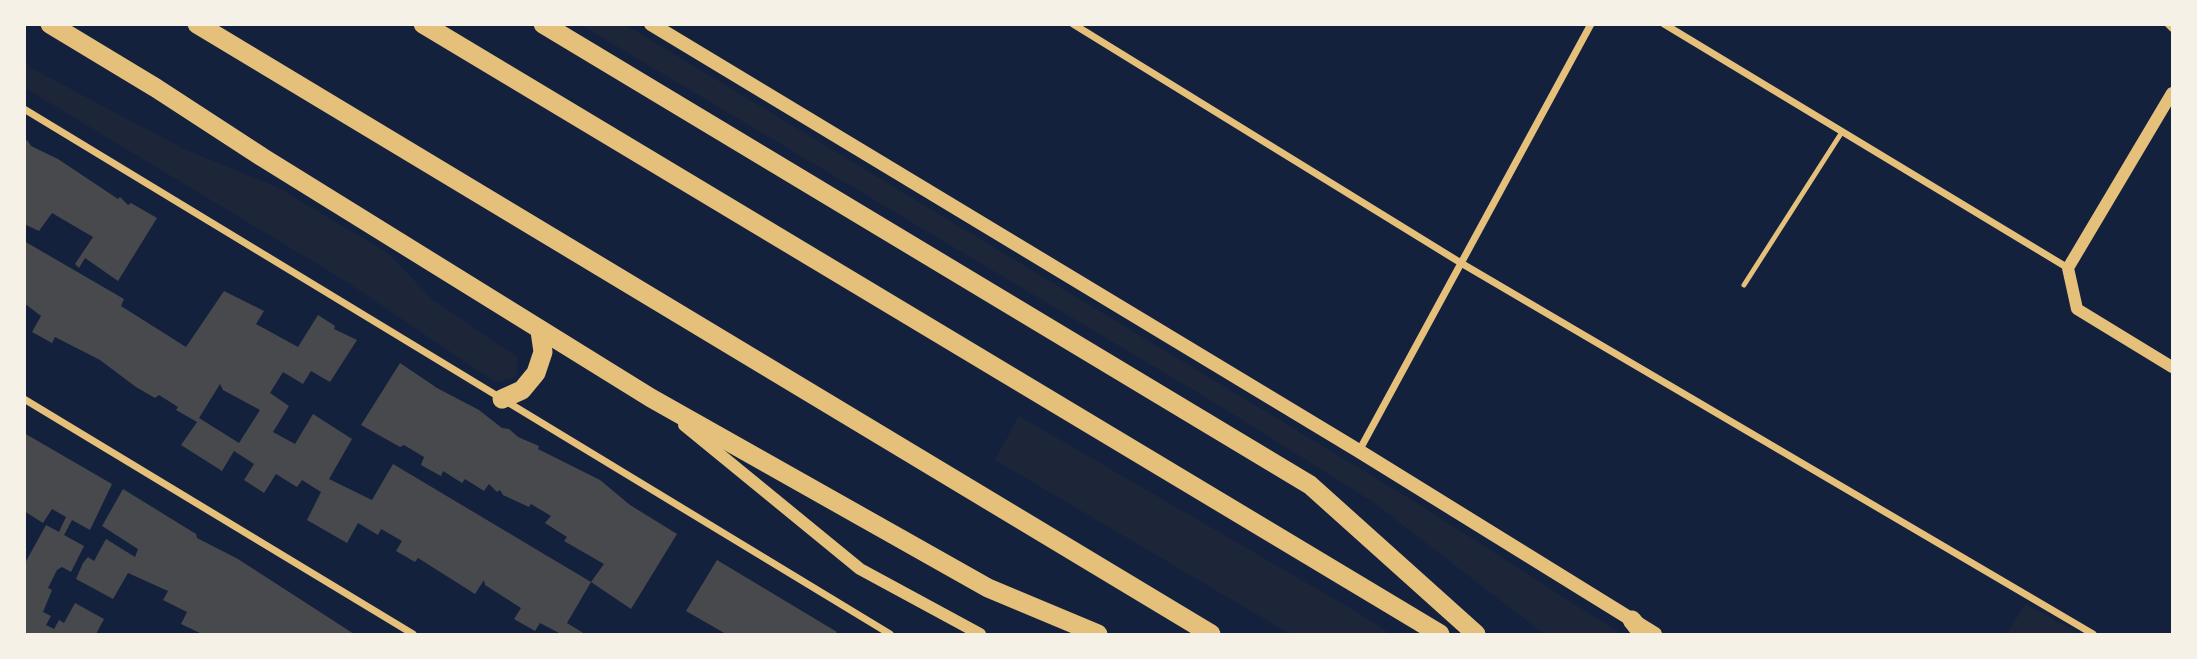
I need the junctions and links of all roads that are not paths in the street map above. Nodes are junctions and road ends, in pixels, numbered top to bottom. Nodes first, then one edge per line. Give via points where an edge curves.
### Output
1 (50, 24) edge
2 (197, 24) edge
3 (423, 24) edge
4 (542, 24) edge
5 (650, 24) edge
6 (1073, 24) edge
7 (1591, 24) edge
8 (1664, 24) edge
9 (2168, 24) edge
10 (2172, 28) edge
11 (674, 31) edge
12 (2172, 93) edge
13 (24, 109) edge
14 (1842, 132) junction
15 (1461, 262) junction
16 (2068, 268) junction
17 (1744, 285) dead end
18 (540, 331) junction
19 (2172, 367) edge
20 (651, 398) junction
21 (24, 399) edge
22 (502, 399) junction
23 (1359, 451) junction
24 (1637, 627) edge
25 (413, 635) edge
26 (890, 635) edge
27 (980, 635) edge
28 (1098, 635) edge
29 (1211, 635) edge
30 (1440, 635) edge
31 (1476, 635) edge
32 (1655, 635) edge
33 (2093, 635) edge

1 - 18 highway
2 - 29 highway
3 - 30 highway
4 - 31 highway via 1310,485
5 - 11 main road
6 - 15 street
7 - 15 street
8 - 14 street
9 - 10 street
11 - 23 main road
12 - 16 street
13 - 22 street
14 - 16 street
14 - 17 lane
15 - 23 street
15 - 33 street
16 - 19 street via 2077,309
18 - 20 highway
18 - 22 highway via 543,352 536,373 522,390
20 - 27 street via 860,569
20 - 28 highway via 988,588
21 - 25 street
22 - 26 street
23 - 24 main road
24 - 32 main road

